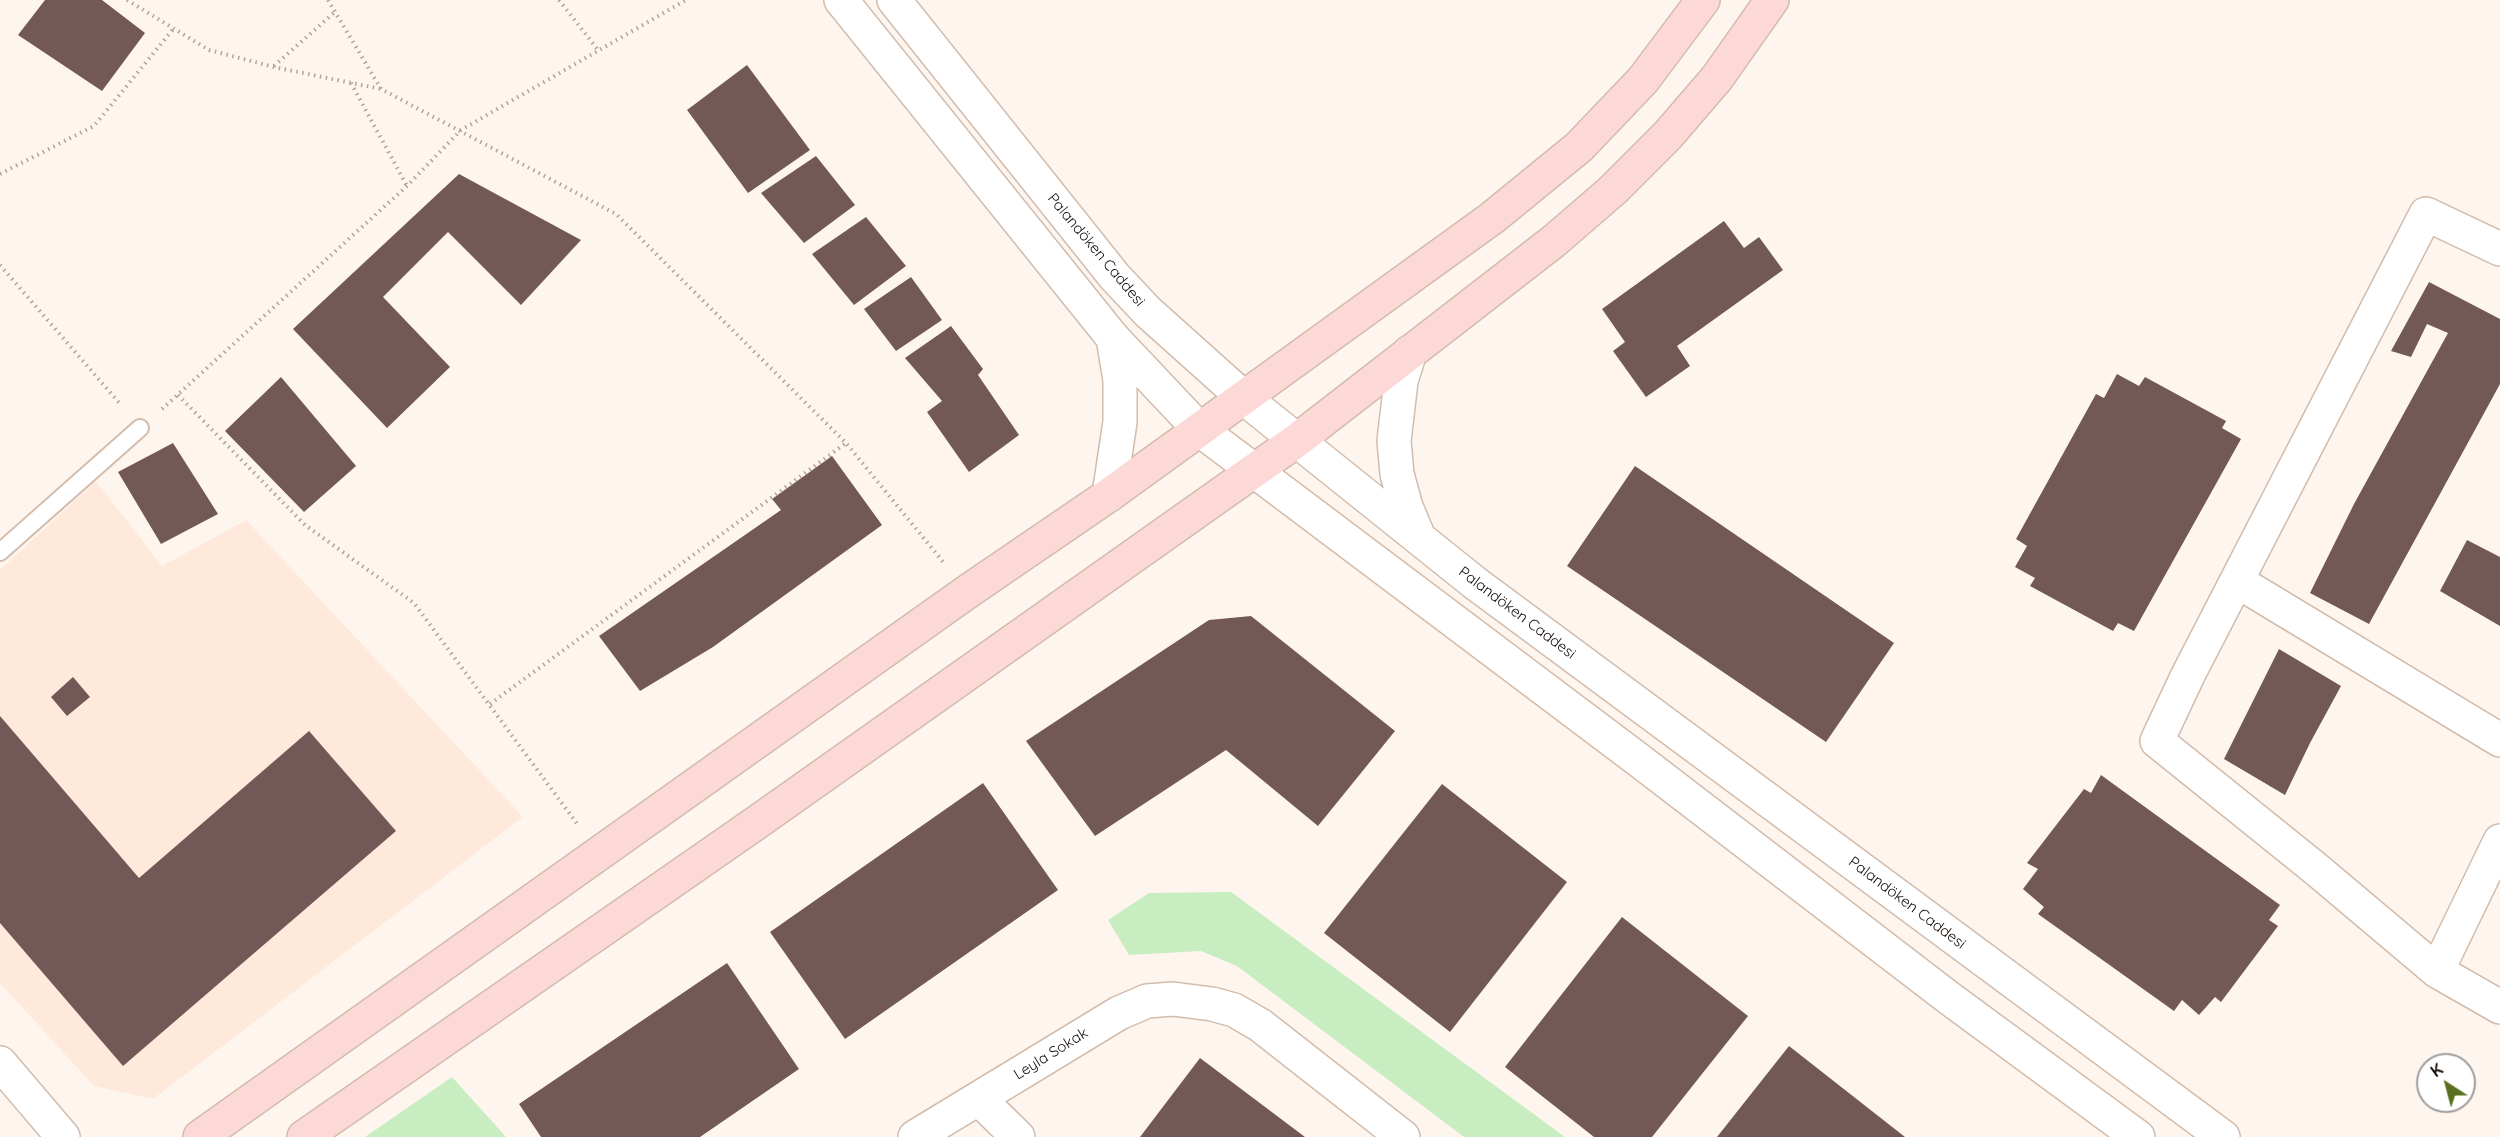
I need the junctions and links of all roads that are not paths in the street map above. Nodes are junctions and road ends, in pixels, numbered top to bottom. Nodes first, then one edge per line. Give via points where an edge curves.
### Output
1 (841, 0) edge
2 (894, 0) edge
3 (1703, 0) edge
4 (1772, 0) edge
5 (2500, 249) edge
6 (1113, 338) junction
7 (1410, 352) junction
8 (1244, 398) junction
9 (140, 428) road end
10 (1199, 429) junction
11 (1296, 441) junction
12 (1253, 471) junction
13 (1109, 495) junction
14 (1419, 538) junction
15 (0, 552) edge
16 (2237, 581) junction
17 (2500, 740) edge
18 (2500, 841) edge
19 (2437, 971) junction
20 (2500, 1007) edge
21 (0, 1064) edge
22 (979, 1099) junction
23 (63, 1137) edge
24 (200, 1137) edge
25 (304, 1137) edge
26 (915, 1137) edge
27 (1018, 1137) edge
28 (1402, 1137) edge
29 (2138, 1137) edge
30 (2223, 1137) edge

1 - 6 street
2 - 8 street, Palandöken Caddesi via 1115,277
3 - 8 main road via 1643,80 1580,147 1492,219
4 - 7 main road via 1716,78 1668,135 1613,190 1554,241
5 - 16 street via 2426,214
6 - 10 street
6 - 13 street via 1120,380 1120,422
7 - 11 main road
7 - 14 street via 1401,381 1394,441 1406,507
8 - 10 main road
8 - 11 street, Palandöken Caddesi
9 - 15 lane
10 - 12 street
10 - 13 main road
11 - 12 main road
11 - 14 street, Palandöken Caddesi
12 - 25 main road
12 - 29 street via 1949,999
13 - 24 main road
14 - 30 street, Palandöken Caddesi
16 - 17 street
16 - 19 street via 2157,741
18 - 19 street
19 - 20 street
21 - 23 street
22 - 26 street, Leyla Sokak
22 - 27 street
22 - 28 street, Leyla Sokak via 1119,1012 1147,1001 1173,999 1234,1010 1260,1025

